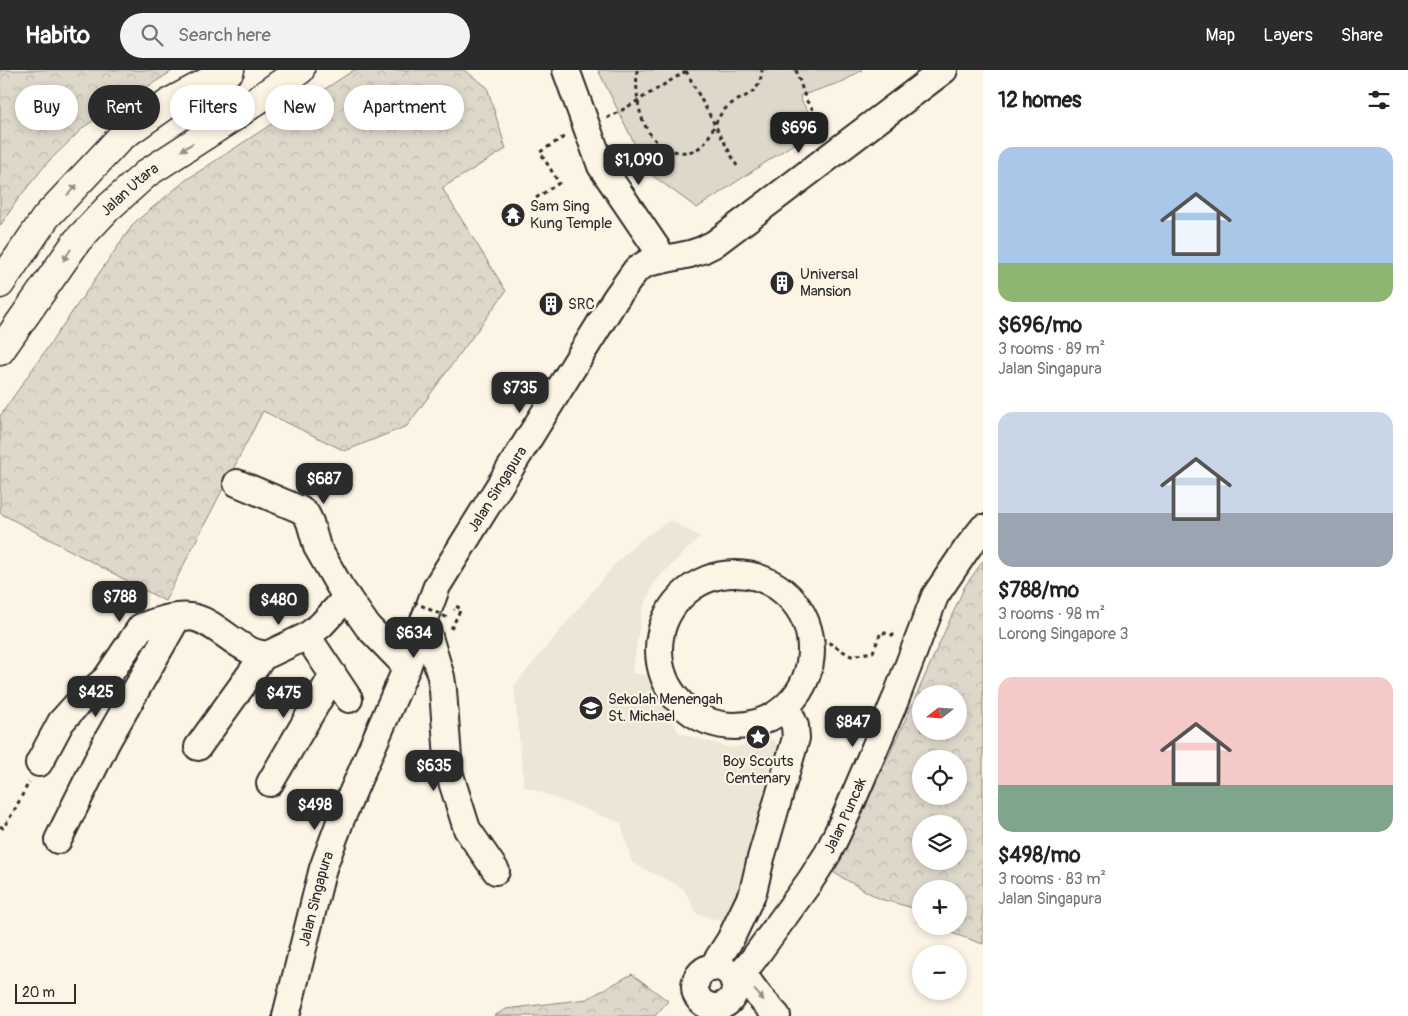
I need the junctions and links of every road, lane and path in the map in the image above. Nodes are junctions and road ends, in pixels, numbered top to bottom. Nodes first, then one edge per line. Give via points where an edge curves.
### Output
1 (230, 70) edge
2 (300, 70) edge
3 (566, 70) edge
4 (637, 70) edge
5 (762, 70) edge
6 (796, 70) edge
7 (944, 70) edge
8 (687, 71) edge
9 (638, 101) junction
10 (715, 125) junction
11 (587, 128) junction
12 (555, 142) dead end
13 (841, 148) junction
14 (736, 166) dead end
15 (536, 198) dead end
16 (664, 259) junction
17 (0, 284) edge
18 (0, 352) edge
19 (237, 483) dead end
20 (983, 528) edge
21 (347, 597) junction
22 (419, 611) junction
23 (176, 618) junction
24 (455, 621) dead end
25 (808, 630) junction
26 (307, 636) junction
27 (900, 637) dead end
28 (264, 655) junction
29 (406, 667) junction
30 (333, 675) junction
31 (349, 699) dead end
32 (786, 707) junction
33 (198, 747) dead end
34 (39, 764) joint
35 (270, 783) dead end
36 (0, 826) edge
37 (58, 840) dead end
38 (496, 871) dead end
39 (712, 968) junction
40 (731, 1000) edge
41 (286, 1016) edge
42 (777, 1016) edge

17 -> 1 highway via 46,217 121,137 172,102
2 -> 18 highway, Jalan Utara via 146,173 108,208 76,241
3 - 11 street
4 - 9 path
5 - 10 path via 757,88 726,107
6 - 13 path via 806,100
7 - 13 street, Jalan Singapura
8 - 9 path
8 - 10 path
9 - 10 path via 647,130 666,149 687,152 698,149
9 - 11 path
10 - 14 path
11 - 16 street via 605,174
12 - 15 path via 540,152 559,182
13 - 16 street, Jalan Singapura via 714,244 690,254
16 - 22 street, Jalan Singapura via 636,270 616,298
19 - 21 street via 306,514 316,547
20 - 40 street, Jalan Puncak via 935,596 894,702 828,853
21 - 26 street
21 - 29 street via 368,627
22 - 24 path, bridge via 450,619 456,606 461,608
22 - 29 street, Jalan Singapura
22 - 38 street via 441,677 449,772 468,829
23 - 28 street via 202,620 254,653
23 - 34 street via 141,628 106,678 61,722
23 - 37 street via 106,741
25 - 27 path via 851,656 873,652 881,632
25 - 32 street via 809,667 799,693
25 - 32 street via 796,605 783,591 754,576 732,574 708,578 687,590 670,608 660,631 658,656 664,681 678,702 698,718 722,726 748,726 772,718
26 - 28 street
26 - 30 street
28 - 33 street
29 - 41 street, Jalan Singapura via 323,868
30 - 31 street
30 - 35 street
32 - 39 street via 795,726 796,738 753,892 730,940
34 - 36 path via 14,811 3,828
39 - 40 street via 718,967 732,977
39 - 40 street via 697,978 695,985 699,998 710,1006
40 -> 42 street via 758,996

